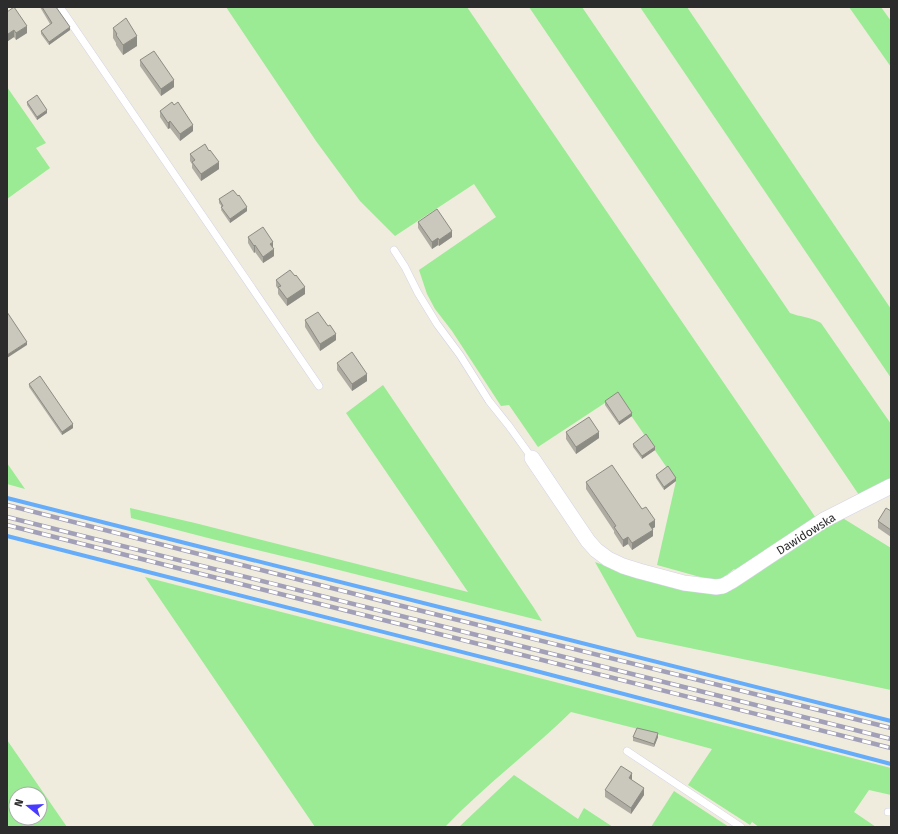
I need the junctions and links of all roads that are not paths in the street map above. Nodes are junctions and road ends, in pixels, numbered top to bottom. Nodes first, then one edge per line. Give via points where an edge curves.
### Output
1 (60, 7) edge
2 (394, 250) dead end
3 (319, 386) dead end
4 (532, 458) joint
5 (891, 486) edge
6 (627, 751) dead end
7 (741, 827) edge

1 - 3 lane
2 - 4 lane via 437,324 489,401
4 - 5 street, Dawidowska via 588,541 608,559 622,566 684,583 716,587 732,582 824,520
6 - 7 lane

